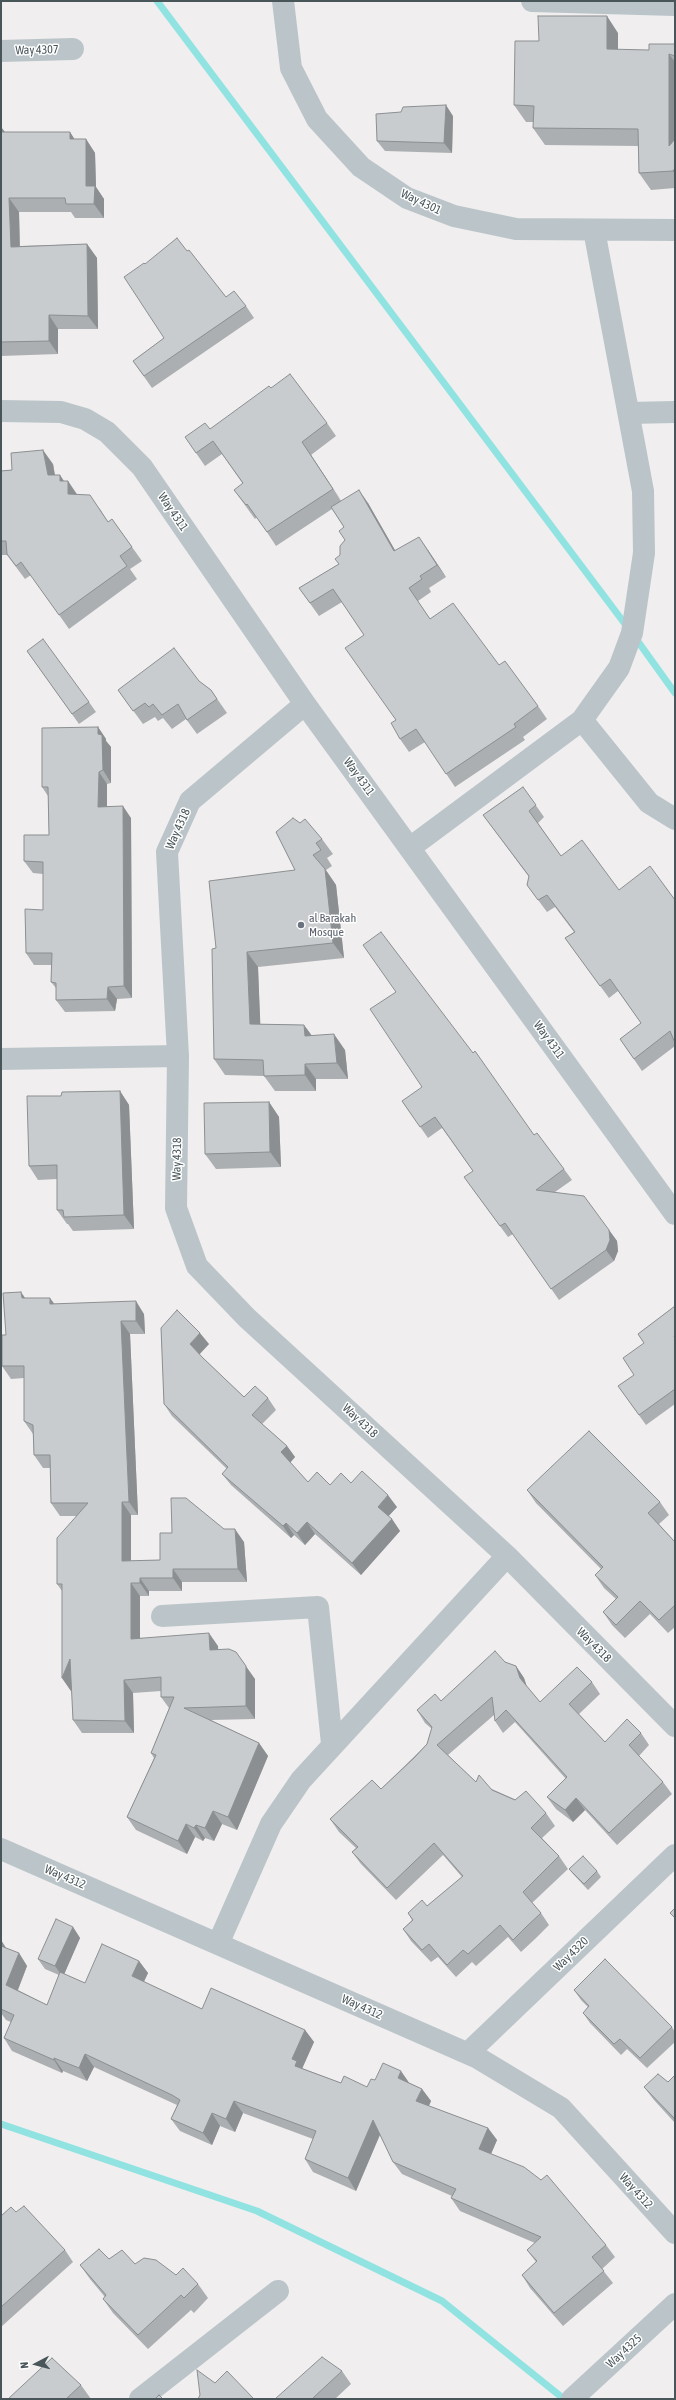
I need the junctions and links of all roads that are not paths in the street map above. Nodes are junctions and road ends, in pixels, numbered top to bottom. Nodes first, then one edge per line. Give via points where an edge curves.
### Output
1 (284, 1) edge
2 (532, 1) edge
3 (602, 2) edge
4 (675, 5) edge
5 (73, 49) dead end
6 (1, 51) edge
7 (594, 230) junction
8 (675, 230) edge
9 (1, 411) edge
10 (675, 412) edge
11 (629, 413) junction
12 (305, 704) junction
13 (582, 720) junction
14 (675, 820) edge
15 (411, 847) junction
16 (178, 1056) junction
17 (1, 1059) edge
18 (675, 1214) edge
19 (507, 1556) junction
20 (162, 1616) dead end
21 (675, 1726) edge
22 (332, 1744) junction
23 (1, 1849) edge
24 (675, 1855) edge
25 (218, 1944) junction
26 (468, 2053) junction
27 (675, 2233) edge
28 (278, 2291) dead end
29 (675, 2304) edge
30 (140, 2399) edge
31 (572, 2399) edge

1 - 7 street, Way 4301 via 291,68 317,119 361,167 407,198 454,216 516,229
2 - 3 street
3 - 4 street
5 - 6 street, Way 4307
7 - 8 street, Way 4301
7 - 11 street
9 - 12 street, Way 4311 via 61,412 85,420 107,432 126,448 142,467
10 - 11 street
11 - 13 street via 643,491 644,545 632,633 619,668
12 - 15 street, Way 4311
12 - 16 street, Way 4318 via 190,801 166,852
13 - 14 street via 648,803
13 - 15 street
15 - 18 street, Way 4311
16 - 17 street
16 - 19 street, Way 4318 via 176,1208 197,1266 247,1318
19 - 21 street, Way 4318
19 - 22 street
20 - 22 street via 318,1607
22 - 25 street via 301,1780 271,1824
23 - 25 street, Way 4312
24 - 26 street, Way 4320
25 - 26 street, Way 4312
26 - 27 street, Way 4312 via 562,2108
28 - 30 street
29 - 31 street, Way 4325

